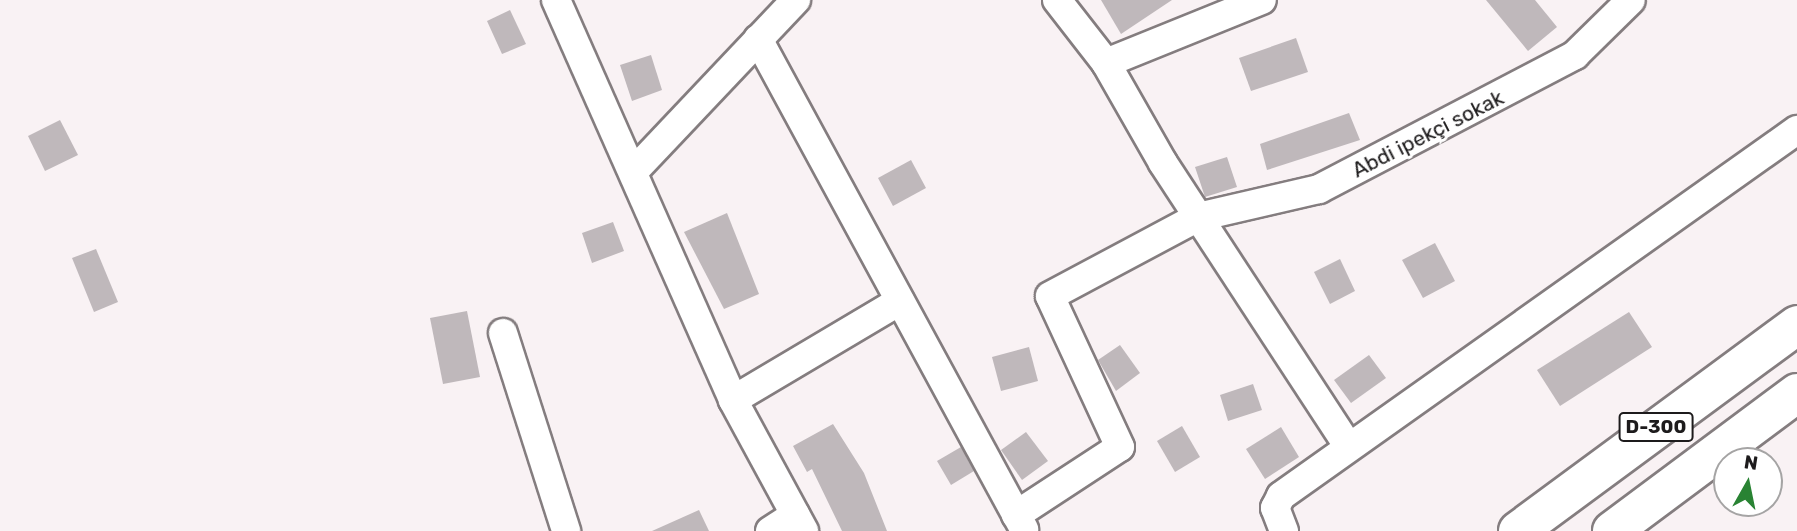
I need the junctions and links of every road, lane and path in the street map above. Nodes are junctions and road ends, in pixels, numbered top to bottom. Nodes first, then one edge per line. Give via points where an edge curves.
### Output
1 (556, 0) edge
2 (796, 0) edge
3 (1057, 0) edge
4 (1262, 0) edge
5 (1631, 0) edge
6 (758, 39) junction
7 (1106, 63) junction
8 (1797, 130) edge
9 (636, 169) junction
10 (1198, 217) junction
11 (900, 301) junction
12 (1797, 325) edge
13 (503, 333) dead end
14 (1797, 393) edge
15 (733, 400) junction
16 (1349, 447) junction
17 (799, 523) edge
18 (1020, 523) edge
19 (566, 531) edge
20 (770, 531) edge
21 (1284, 531) edge
22 (1518, 531) edge
23 (1612, 531) edge

1 - 9 street
2 - 6 street
3 - 7 street
4 - 7 street
5 - 10 street, Abdi ipekçi sokak via 1575,55 1319,189
6 - 9 street
6 - 11 street
7 - 10 street
8 - 16 street
9 - 15 street
10 - 16 street
10 - 18 street, Abdi ipekçi sokak via 1049,296 1120,447
11 - 15 street
11 - 18 street
12 - 22 highway, D-300
13 - 19 street
14 - 23 highway, D-300
15 - 17 street
16 - 21 street via 1281,495 1275,508
17 - 20 street

